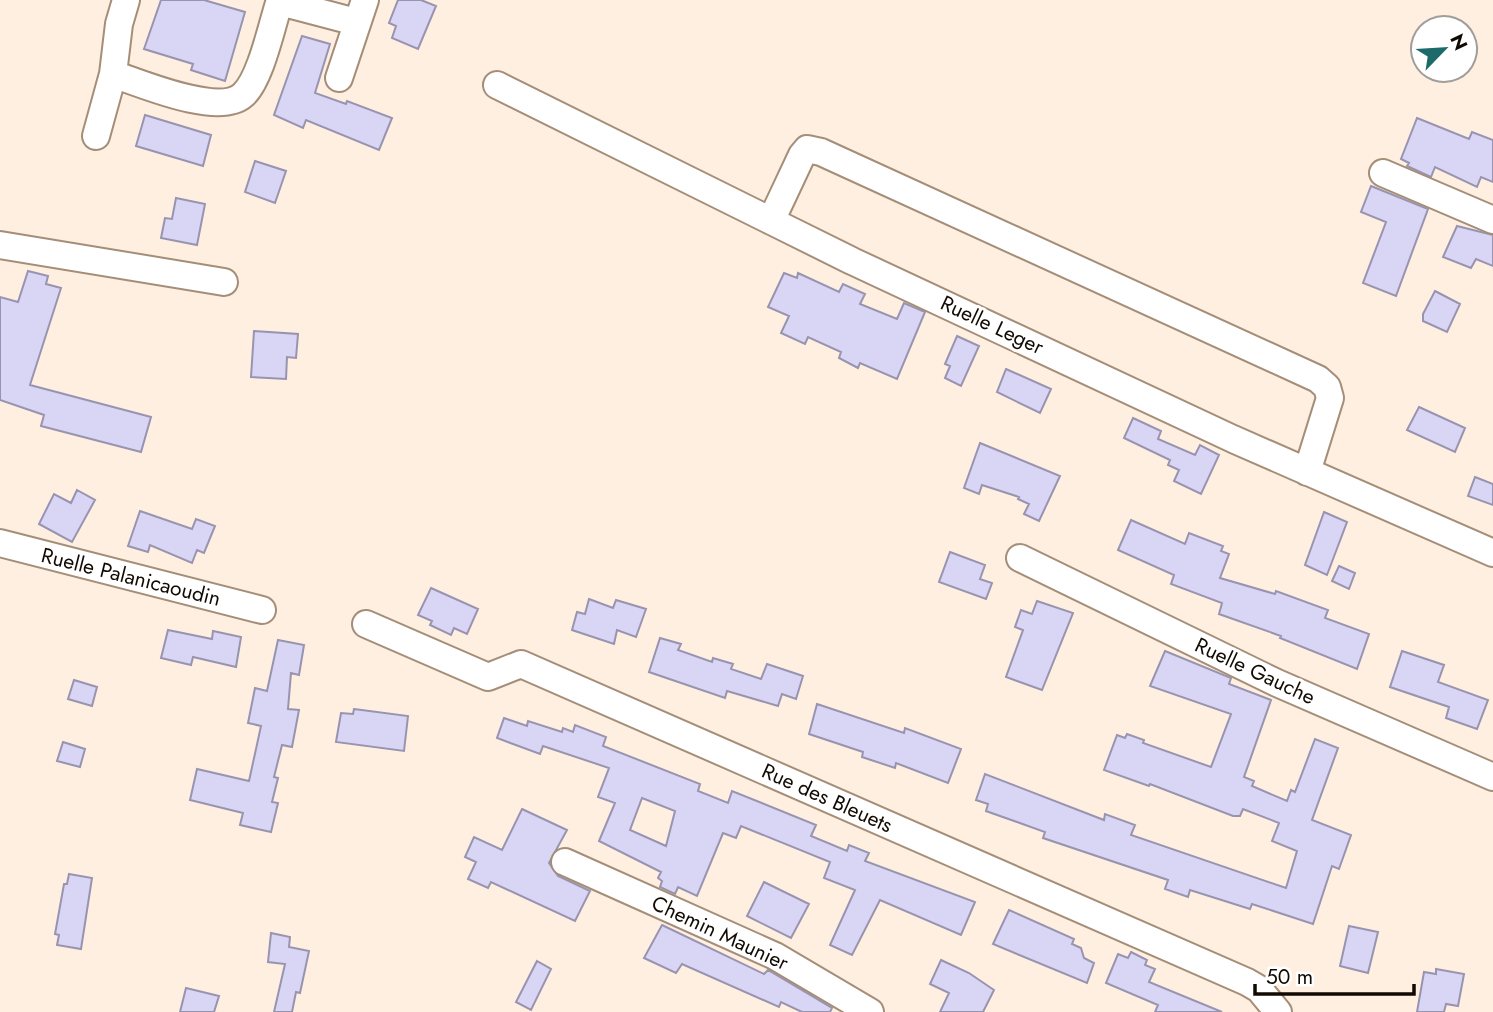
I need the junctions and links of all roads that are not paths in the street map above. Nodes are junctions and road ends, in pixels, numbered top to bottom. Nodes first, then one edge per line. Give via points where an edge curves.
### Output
1 (126, 0) edge
2 (280, 1) edge
3 (361, 11) edge
4 (113, 74) junction
5 (339, 78) dead end
6 (497, 85) dead end
7 (96, 136) dead end
8 (1383, 173) dead end
9 (1493, 220) edge
10 (771, 221) junction
11 (0, 245) edge
12 (223, 282) dead end
13 (1307, 472) junction
14 (0, 543) edge
15 (1493, 553) edge
16 (1020, 558) dead end
17 (262, 610) dead end
18 (366, 624) dead end
19 (1493, 777) edge
20 (565, 862) dead end
21 (870, 1012) edge
22 (1278, 1012) edge

1 - 4 street
2 - 3 street
2 - 4 street via 254,79 232,102 186,98
3 - 5 street
4 - 7 street
6 - 10 street, Ruelle Leger
8 - 9 street
10 - 13 street, Ruelle Leger
10 - 13 street via 802,155 807,149 821,152 1318,379 1330,398
11 - 12 street
13 - 15 street, Ruelle Leger
14 - 17 street, Ruelle Palanicaoudin
16 - 19 street, Ruelle Gauche via 1277,683
18 - 22 street, Rue des Bleuets via 488,677 521,664 1247,982
20 - 21 street, Chemin Maunier via 775,956

